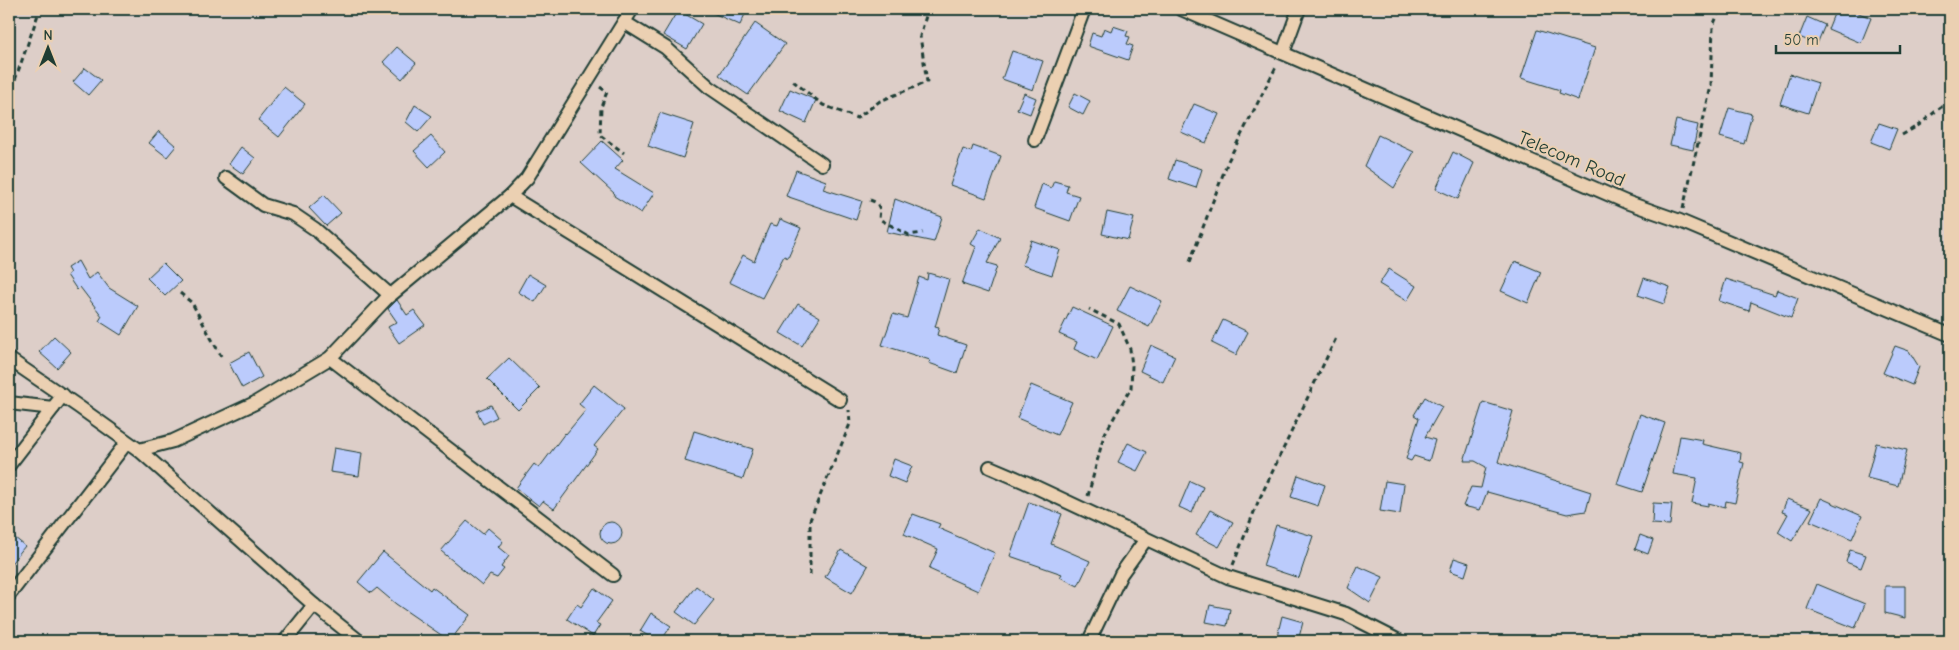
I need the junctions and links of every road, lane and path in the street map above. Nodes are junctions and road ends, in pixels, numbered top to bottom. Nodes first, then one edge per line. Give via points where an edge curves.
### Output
1 (40, 9) edge
2 (632, 9) edge
3 (922, 9) edge
4 (1084, 9) edge
5 (1182, 9) edge
6 (1299, 9) edge
7 (1720, 9) edge
8 (624, 22) junction
9 (1283, 53) junction
10 (589, 80) junction
11 (793, 81) dead end
12 (9, 106) edge
13 (1950, 106) edge
14 (1902, 135) dead end
15 (1035, 140) dead end
16 (624, 153) dead end
17 (822, 164) dead end
18 (226, 178) dead end
19 (510, 196) junction
20 (870, 200) dead end
21 (1680, 221) junction
22 (923, 233) dead end
23 (1190, 262) dead end
24 (180, 293) dead end
25 (390, 295) junction
26 (1089, 309) dead end
27 (1950, 335) edge
28 (1336, 338) dead end
29 (221, 356) dead end
30 (330, 358) junction
31 (9, 359) edge
32 (63, 395) junction
33 (840, 400) joint
34 (9, 403) edge
35 (53, 408) junction
36 (127, 442) junction
37 (139, 450) junction
38 (9, 465) edge
39 (990, 467) dead end
40 (1085, 509) junction
41 (1146, 539) junction
42 (612, 575) dead end
43 (810, 576) dead end
44 (1228, 577) junction
45 (9, 595) edge
46 (314, 606) junction
47 (285, 641) edge
48 (359, 641) edge
49 (1089, 641) edge
50 (1399, 641) edge

1 - 12 path via 14,82
2 - 8 street
3 - 11 path via 926,16 920,36 927,82 880,100 857,118 823,105
4 - 15 street
5 - 9 street, Telecom Road
6 - 9 street
7 - 21 path via 1713,26 1711,86
8 - 10 street
8 - 17 street via 666,48 709,87
9 - 21 street, Telecom Road via 1626,202
9 - 23 path via 1228,161
10 - 16 path via 606,92 601,107 600,135
10 - 19 street via 527,178
13 - 14 path via 1941,107
18 - 25 street via 263,205 292,214 315,228
19 - 25 street
19 - 33 street
20 - 22 path via 880,209 879,219 909,235
21 - 27 street, Telecom Road
24 - 29 path via 192,302
25 - 30 street
26 - 40 path via 1119,324 1130,349 1132,366 1131,388 1104,435
28 - 44 path via 1258,502
30 - 37 street via 255,403 173,442
30 - 42 street
31 - 32 street
32 - 35 street
32 - 36 street
33 - 43 path via 849,410 850,424 810,520
34 - 35 street
35 - 38 street
36 - 37 street
36 - 45 street
37 - 46 street
39 - 40 street
40 - 41 street
41 - 44 street
41 - 49 street via 1121,574
44 - 50 street via 1346,614
46 - 47 street
46 - 48 street

